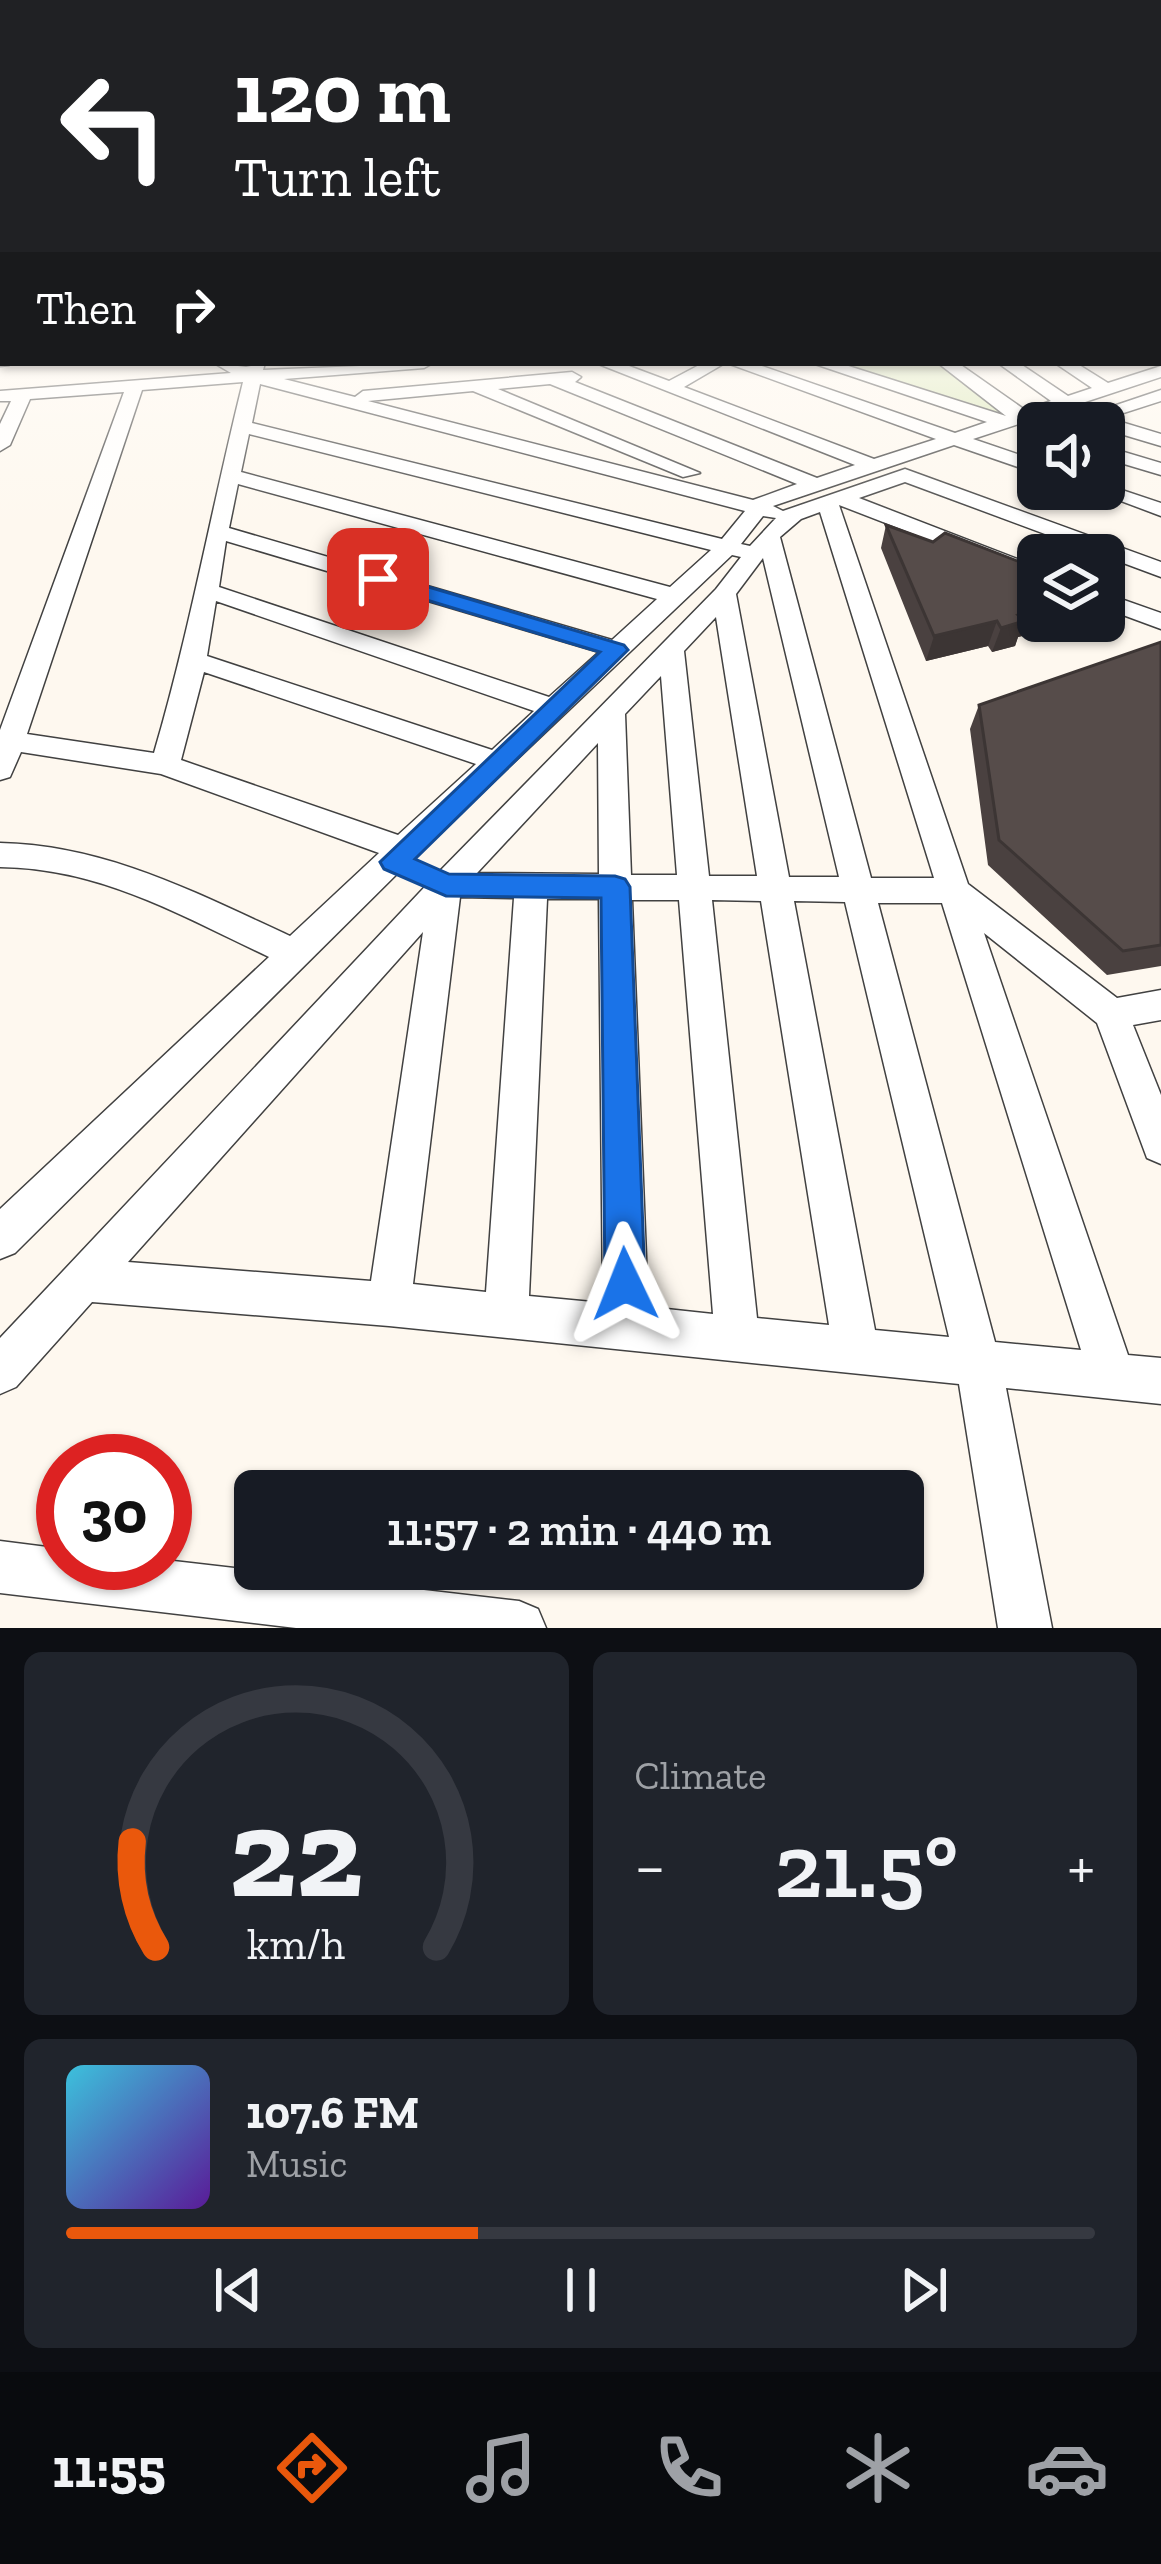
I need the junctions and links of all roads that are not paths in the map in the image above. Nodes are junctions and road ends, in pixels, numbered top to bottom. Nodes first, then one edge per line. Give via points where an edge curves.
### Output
1 (226, 374) edge
2 (255, 374) edge
3 (268, 374) edge
4 (587, 374) edge
5 (633, 374) edge
6 (695, 374) edge
7 (767, 374) edge
8 (857, 374) edge
9 (960, 374) edge
10 (1021, 374) edge
11 (1078, 374) edge
12 (1147, 376) edge
13 (553, 379) junction
14 (135, 386) junction
15 (476, 386) junction
16 (669, 388) junction
17 (403, 391) junction
18 (23, 394) junction
19 (0, 396) edge
20 (342, 398) junction
21 (1110, 400) junction
22 (1059, 402) edge
23 (1105, 402) edge
24 (1161, 406) edge
25 (1017, 420) edge
26 (1017, 422) edge
27 (242, 426) junction
28 (1017, 426) edge
29 (1125, 429) edge
30 (1161, 440) edge
31 (967, 444) junction
32 (0, 445) edge
33 (533, 448) junction
34 (1125, 458) edge
35 (1017, 461) edge
36 (872, 465) junction
37 (1161, 469) edge
38 (231, 476) junction
39 (905, 476) junction
40 (826, 494) junction
41 (1125, 498) edge
42 (1161, 510) edge
43 (761, 527) junction
44 (217, 531) junction
45 (1017, 566) edge
46 (1161, 570) edge
47 (206, 590) junction
48 (724, 594) junction
49 (674, 596) junction
50 (1125, 608) edge
51 (1161, 622) edge
52 (670, 645) junction
53 (616, 650) junction
54 (194, 659) junction
55 (553, 708) junction
56 (611, 712) junction
57 (7, 739) edge
58 (496, 761) junction
59 (165, 766) junction
60 (0, 770) edge
61 (0, 855) edge
62 (399, 855) junction
63 (446, 885) junction
64 (531, 886) junction
65 (615, 887) junction
66 (694, 888) junction
67 (775, 889) junction
68 (860, 890) junction
69 (954, 891) junction
70 (296, 954) junction
71 (1161, 1005) edge
72 (1112, 1014) junction
73 (1161, 1145) edge
74 (0, 1238) edge
75 (82, 1280) junction
76 (389, 1304) junction
77 (506, 1316) junction
78 (626, 1328) junction
79 (736, 1339) junction
80 (856, 1351) junction
81 (978, 1363) junction
82 (0, 1371) edge
83 (1112, 1376) junction
84 (1161, 1381) edge
85 (0, 1567) edge
86 (519, 1628) edge
87 (1025, 1628) edge

1 - 14 street
2 - 27 street
3 - 20 street
4 - 13 street
5 - 16 street
6 - 16 street
7 - 31 street
8 - 26 street
9 - 25 street
10 - 22 street
11 - 21 street
12 - 21 street
13 - 15 street
13 - 40 street
14 - 18 street
14 - 57 street
15 - 17 street
15 - 43 street
16 - 36 street
17 - 20 street
17 - 33 street
18 - 19 street
18 - 32 street
20 - 33 street
21 - 23 street
21 - 24 street
27 - 38 street
27 - 43 street
28 - 31 street
29 - 30 street
31 - 35 street
31 - 36 street
31 - 39 street
33 - 43 street
34 - 37 street
36 - 40 street
38 - 44 street
38 - 49 street
39 - 40 street
39 - 46 street
40 - 43 street
40 - 45 street
40 - 69 street
41 - 42 street
43 - 48 street
43 - 49 street
43 - 68 street
44 - 47 street
44 - 53 street
47 - 54 street
47 - 55 street
48 - 52 street
48 - 67 street
49 - 53 street
50 - 51 street
52 - 56 street
52 - 66 street
53 - 55 street
54 - 58 street
54 - 59 street
55 - 58 street
56 - 63 street
56 - 65 street
57 - 59 street
57 - 60 street
58 - 62 street
59 - 62 street
61 - 70 street via 33,853 108,871
62 - 63 street
62 - 70 street
63 - 64 street
63 - 75 street
63 - 76 street
64 - 65 street
64 - 77 street
65 - 66 street
65 - 78 street
66 - 67 street
66 - 79 street
67 - 68 street
67 - 80 street
68 - 69 street
68 - 81 street
69 - 72 street
69 - 83 street
70 - 74 street
71 - 72 street
72 - 73 street
75 - 76 street
75 - 82 street
76 - 77 street
77 - 78 street
78 - 79 street
79 - 80 street
80 - 81 street
81 - 83 street
81 - 87 street
83 - 84 street
85 - 86 street

